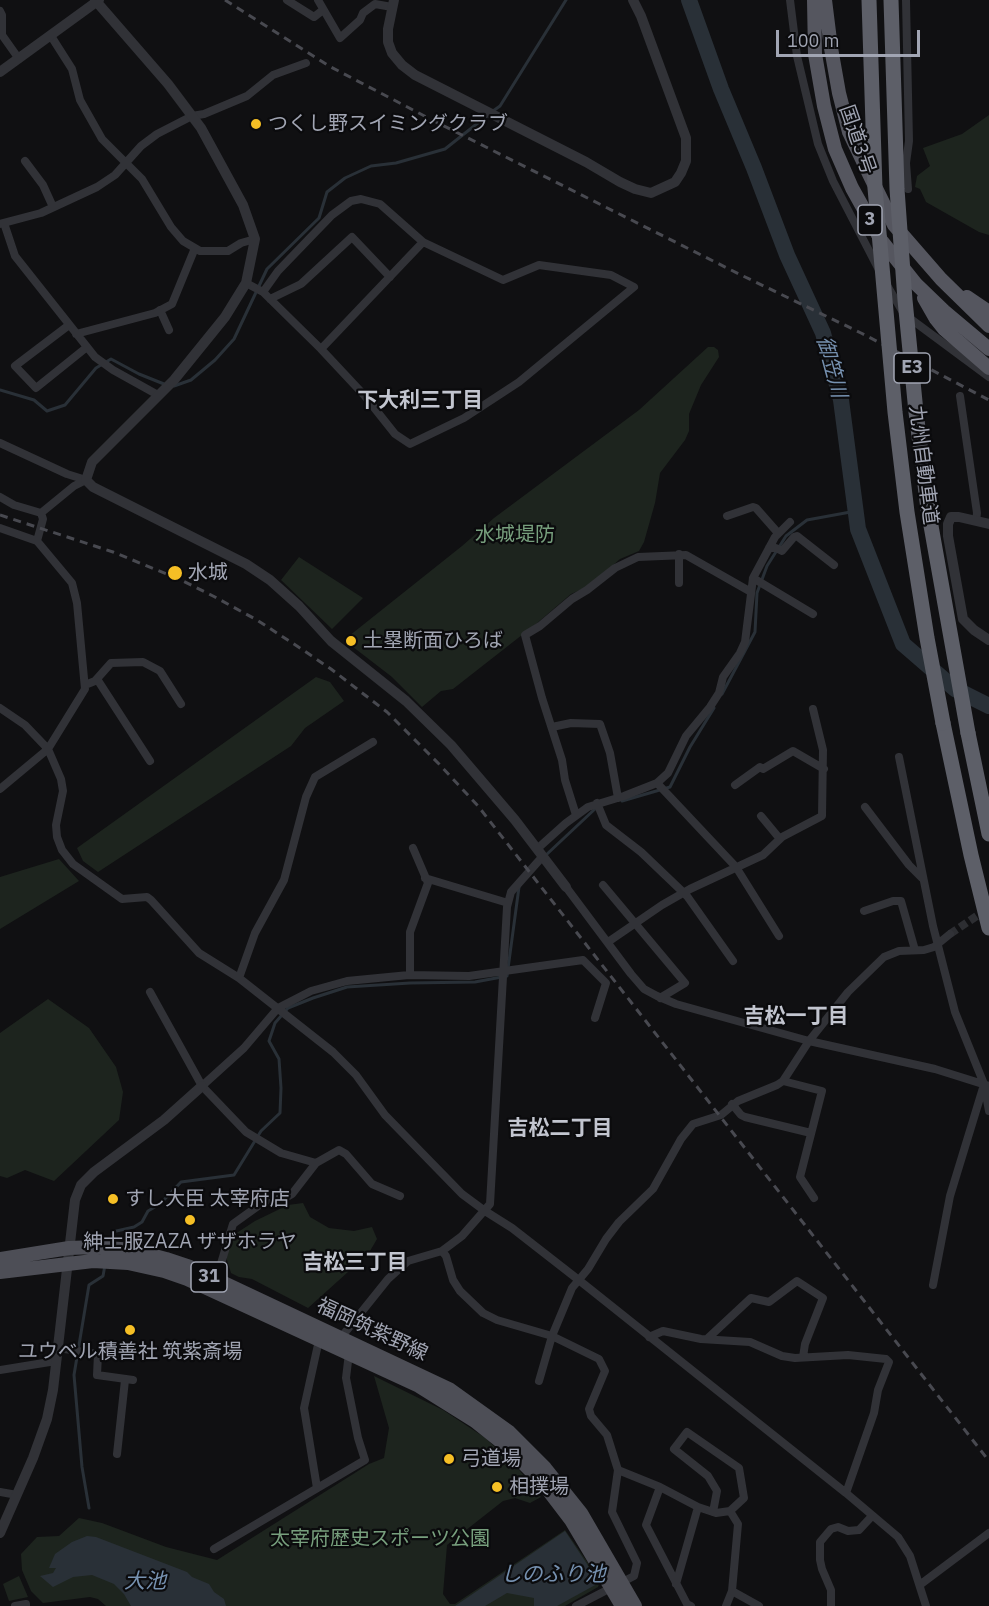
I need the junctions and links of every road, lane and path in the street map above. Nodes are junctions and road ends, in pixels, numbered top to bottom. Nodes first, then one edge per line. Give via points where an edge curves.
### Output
1 (288, 0) edge
2 (318, 0) edge
3 (633, 0) edge
4 (790, 0) edge
5 (805, 0) edge
6 (814, 0) edge
7 (825, 0) edge
8 (833, 0) edge
9 (868, 0) edge
10 (891, 0) edge
11 (906, 0) edge
12 (97, 1) edge
13 (378, 2) edge
14 (393, 4) edge
15 (323, 10) junction
16 (0, 11) edge
17 (51, 36) junction
18 (831, 48) junction
19 (815, 54) junction
20 (19, 59) junction
21 (306, 63) dead end
22 (0, 72) edge
23 (192, 116) junction
24 (25, 161) dead end
25 (126, 162) junction
26 (908, 189) dead end
27 (53, 207) junction
28 (2, 224) edge
29 (255, 239) junction
30 (423, 242) junction
31 (195, 248) junction
32 (390, 277) junction
33 (941, 279) junction
34 (246, 283) junction
35 (916, 284) junction
36 (267, 295) junction
37 (160, 310) junction
38 (989, 312) edge
39 (69, 325) junction
40 (989, 326) edge
41 (169, 330) dead end
42 (76, 334) junction
43 (87, 347) junction
44 (321, 349) junction
45 (989, 350) edge
46 (989, 368) edge
47 (989, 376) edge
48 (160, 394) junction
49 (960, 396) dead end
50 (0, 443) edge
51 (86, 480) junction
52 (0, 497) edge
53 (41, 513) junction
54 (727, 516) dead end
55 (976, 521) junction
56 (790, 522) dead end
57 (989, 524) edge
58 (0, 528) edge
59 (778, 533) junction
60 (37, 541) junction
61 (769, 548) junction
62 (678, 554) junction
63 (834, 565) dead end
64 (753, 578) junction
65 (679, 583) dead end
66 (751, 592) junction
67 (813, 614) dead end
68 (989, 640) edge
69 (97, 679) junction
70 (85, 685) junction
71 (181, 704) dead end
72 (0, 708) edge
73 (813, 709) dead end
74 (552, 727) junction
75 (373, 742) dead end
76 (48, 748) junction
77 (899, 758) dead end
78 (150, 761) dead end
79 (824, 769) junction
80 (657, 783) junction
81 (735, 785) dead end
82 (0, 789) edge
83 (618, 798) junction
84 (597, 803) junction
85 (865, 807) dead end
86 (576, 815) junction
87 (761, 816) dead end
88 (989, 834) edge
89 (780, 838) junction
90 (413, 848) dead end
91 (540, 853) junction
92 (736, 867) junction
93 (425, 878) junction
94 (922, 878) junction
95 (603, 885) dead end
96 (566, 887) joint
97 (684, 892) junction
98 (508, 903) junction
99 (864, 911) dead end
100 (634, 923) junction
101 (989, 928) edge
102 (950, 934) tunnel mouth
103 (779, 936) dead end
104 (608, 942) junction
105 (937, 944) junction
106 (915, 950) junction
107 (732, 961) dead end
108 (502, 971) junction
109 (410, 975) junction
110 (239, 978) junction
111 (150, 992) dead end
112 (660, 998) junction
113 (278, 1008) junction
114 (595, 1018) dead end
115 (809, 1041) junction
116 (783, 1081) junction
117 (986, 1085) edge
118 (202, 1086) junction
119 (732, 1104) junction
120 (989, 1111) edge
121 (811, 1133) junction
122 (316, 1163) junction
123 (400, 1196) dead end
124 (814, 1198) dead end
125 (485, 1211) junction
126 (69, 1248) junction
127 (442, 1251) junction
128 (0, 1259) edge
129 (67, 1263) junction
130 (0, 1272) edge
131 (216, 1280) junction
132 (580, 1281) junction
133 (933, 1285) dead end
134 (552, 1336) junction
135 (649, 1337) junction
136 (707, 1339) junction
137 (319, 1340) junction
138 (338, 1342) junction
139 (58, 1348) junction
140 (349, 1353) junction
141 (803, 1357) junction
142 (56, 1361) junction
143 (0, 1370) edge
144 (539, 1381) dead end
145 (117, 1454) dead end
146 (618, 1470) junction
147 (660, 1486) junction
148 (317, 1488) junction
149 (0, 1492) edge
150 (846, 1493) junction
151 (17, 1495) junction
152 (698, 1507) junction
153 (730, 1511) junction
154 (713, 1512) junction
155 (872, 1516) junction
156 (0, 1533) edge
157 (989, 1533) edge
158 (214, 1549) dead end
159 (676, 1584) junction
160 (921, 1584) junction
161 (617, 1585) junction
162 (732, 1591) junction
163 (15, 1606) edge
164 (26, 1606) edge
165 (576, 1606) edge
166 (622, 1606) edge
167 (635, 1606) edge
168 (691, 1606) edge
169 (726, 1606) edge
170 (759, 1606) edge
171 (831, 1606) edge
172 (926, 1606) edge

1 - 15 street via 314,17
2 - 15 street
3 - 14 street via 686,138 686,161 675,182 651,193 635,189 415,75 392,53 388,42
4 - 47 street via 797,56 818,144 870,256 904,314
5 - 19 highway, 3
6 - 19 highway, 国道3号 / 3
7 - 18 highway, 国道3号 / 3
8 - 18 highway
9 - 101 highway, 九州自動車道 / E3, bridge via 875,188 910,535 943,723
10 - 88 highway, 九州自動車道 / E3, bridge via 897,189 914,390 928,509
11 - 26 street
12 - 17 street
12 - 23 street
13 - 14 street
13 - 15 street via 340,38
16 - 20 street via 2,35
17 - 20 street
17 - 25 street via 72,69 80,100 102,139
18 - 33 highway, 国道3号 / 3 via 849,132 894,225
19 - 35 highway, 国道3号 / 3 via 824,106 852,188 881,240
20 - 22 street
21 - 23 street via 273,75 246,96
23 - 25 street via 157,134
23 - 29 street via 243,205
24 - 27 street
25 - 27 street via 97,187
25 - 31 street via 149,189 171,227
27 - 28 street
28 - 39 street via 15,256
29 - 31 street via 228,251
29 - 34 street
30 - 32 street
30 - 36 street via 380,204 361,199 351,201 286,263
30 - 44 street via 503,280 539,265 611,275 634,287 519,382 464,418 410,444 394,434
31 - 37 street via 172,304
32 - 36 street via 352,237 301,284
32 - 44 street
33 - 38 highway
33 - 40 highway, 国道3号 / 3
34 - 36 street
34 - 48 street via 225,317
35 - 45 highway, 国道3号 / 3
35 - 46 highway via 940,324
36 - 44 street
37 - 41 street
37 - 42 street
39 - 42 street
39 - 43 street via 15,366 36,388
42 - 43 street
43 - 48 street via 107,367
48 - 51 street via 92,462
49 - 55 street
50 - 51 street
51 - 53 street
51 - 91 street via 270,580 331,641 406,701 451,745
52 - 53 street
53 - 60 street
54 - 59 street via 753,507
55 - 57 street
55 - 68 street via 951,517 948,536 963,619
56 - 59 street
58 - 60 street
59 - 61 street
60 - 70 street via 72,583
61 - 63 street via 782,551 797,536
61 - 64 street
62 - 65 street
62 - 66 street
62 - 74 street via 624,562 525,635
64 - 66 street
64 - 67 street
66 - 80 street via 740,653 723,677 710,707 686,736 668,773
69 - 70 street
69 - 71 street via 111,663 143,662 160,671
69 - 78 street
70 - 76 street
72 - 76 street
73 - 79 street via 824,750
74 - 83 street via 600,724
74 - 86 street
75 - 110 street via 315,777 284,880 255,933
76 - 82 street
76 - 110 street via 63,791 57,837 73,864 122,899 152,900 199,953
77 - 94 street
79 - 81 street via 793,751 764,769 760,766
79 - 89 street via 822,816
80 - 83 street
80 - 92 street
83 - 84 street
84 - 86 street
84 - 97 street via 606,825
85 - 94 street
86 - 91 street
87 - 89 street
89 - 92 street via 763,855
90 - 93 street
91 - 96 street
91 - 98 street via 511,892
92 - 97 street
92 - 103 street
93 - 98 street
93 - 109 street via 428,883 410,932
94 - 105 street
95 - 100 street
96 - 104 street
97 - 100 street
97 - 107 street
98 - 108 street
99 - 106 street via 901,901
100 - 104 street
100 - 112 street via 685,983
102 - 105 street
104 - 112 street via 645,989
105 - 106 street
105 - 117 street via 955,1012
106 - 115 street via 884,957 848,992
108 - 109 street via 469,976
108 - 114 street via 583,960 606,983
108 - 125 street via 490,1199
109 - 113 street via 346,981 311,991
110 - 113 street
111 - 118 street
112 - 115 street
113 - 118 street via 244,1048
113 - 125 street via 333,1052 356,1075 385,1115 449,1181
115 - 116 street
115 - 117 street
116 - 119 street
116 - 121 street via 822,1091
117 - 120 street
117 - 133 street via 950,1196
118 - 122 street via 246,1132 281,1153
118 - 126 street via 81,1185 75,1200
119 - 121 street via 741,1115
119 - 132 street via 721,1115 693,1124 653,1189 612,1231
121 - 124 street via 800,1177
122 - 123 street via 339,1150 372,1184
122 - 131 street via 292,1194 266,1201 232,1224
125 - 127 street
125 - 132 street
126 - 128 main road, 福岡筑紫野線 / 31
126 - 129 street
126 - 131 main road, 福岡筑紫野線 / 31 via 132,1250
127 - 134 street via 460,1292 483,1313
127 - 138 street via 408,1261 388,1279
129 - 130 main road, 福岡筑紫野線 / 31
129 - 137 main road, 福岡筑紫野線 / 31 via 128,1263 164,1271
129 - 139 street
131 - 138 main road, 福岡筑紫野線 / 31
132 - 134 street via 572,1288
132 - 135 street
134 - 144 street
134 - 146 street via 599,1359 605,1371 589,1409 607,1435
135 - 136 street via 663,1331
135 - 150 street
136 - 141 street via 750,1342 782,1356
136 - 141 street via 751,1298 769,1302 797,1281 823,1298
137 - 138 main road, 福岡筑紫野線 / 31
137 - 148 street via 304,1408
138 - 140 main road, 福岡筑紫野線 / 31
138 - 161 main road, 福岡筑紫野線 / 31 via 449,1389 509,1432 545,1468 581,1514
139 - 142 street
139 - 145 street via 98,1354 97,1375 129,1380
140 - 148 street via 346,1378 364,1460
140 - 161 main road, 福岡筑紫野線 / 31 via 437,1397 505,1445 542,1482
141 - 150 street via 848,1354 889,1362
142 - 143 street
142 - 151 street via 47,1419
146 - 147 street
146 - 161 street via 612,1512 638,1563 634,1576
147 - 152 street
147 - 159 street via 646,1525
148 - 158 street
149 - 151 street
150 - 155 street
151 - 156 street
152 - 154 street
152 - 159 street
153 - 154 street
153 - 154 street via 744,1498 740,1468 687,1432 674,1449 708,1476 717,1491
153 - 162 street via 738,1524
155 - 160 street via 898,1537
155 - 171 street via 859,1530 831,1529 820,1542
157 - 160 street
159 - 168 street
160 - 172 street
161 - 165 street
161 - 166 main road, 福岡筑紫野線 / 31
161 - 167 main road, 福岡筑紫野線 / 31
162 - 169 street
162 - 170 street
163 - 164 street

